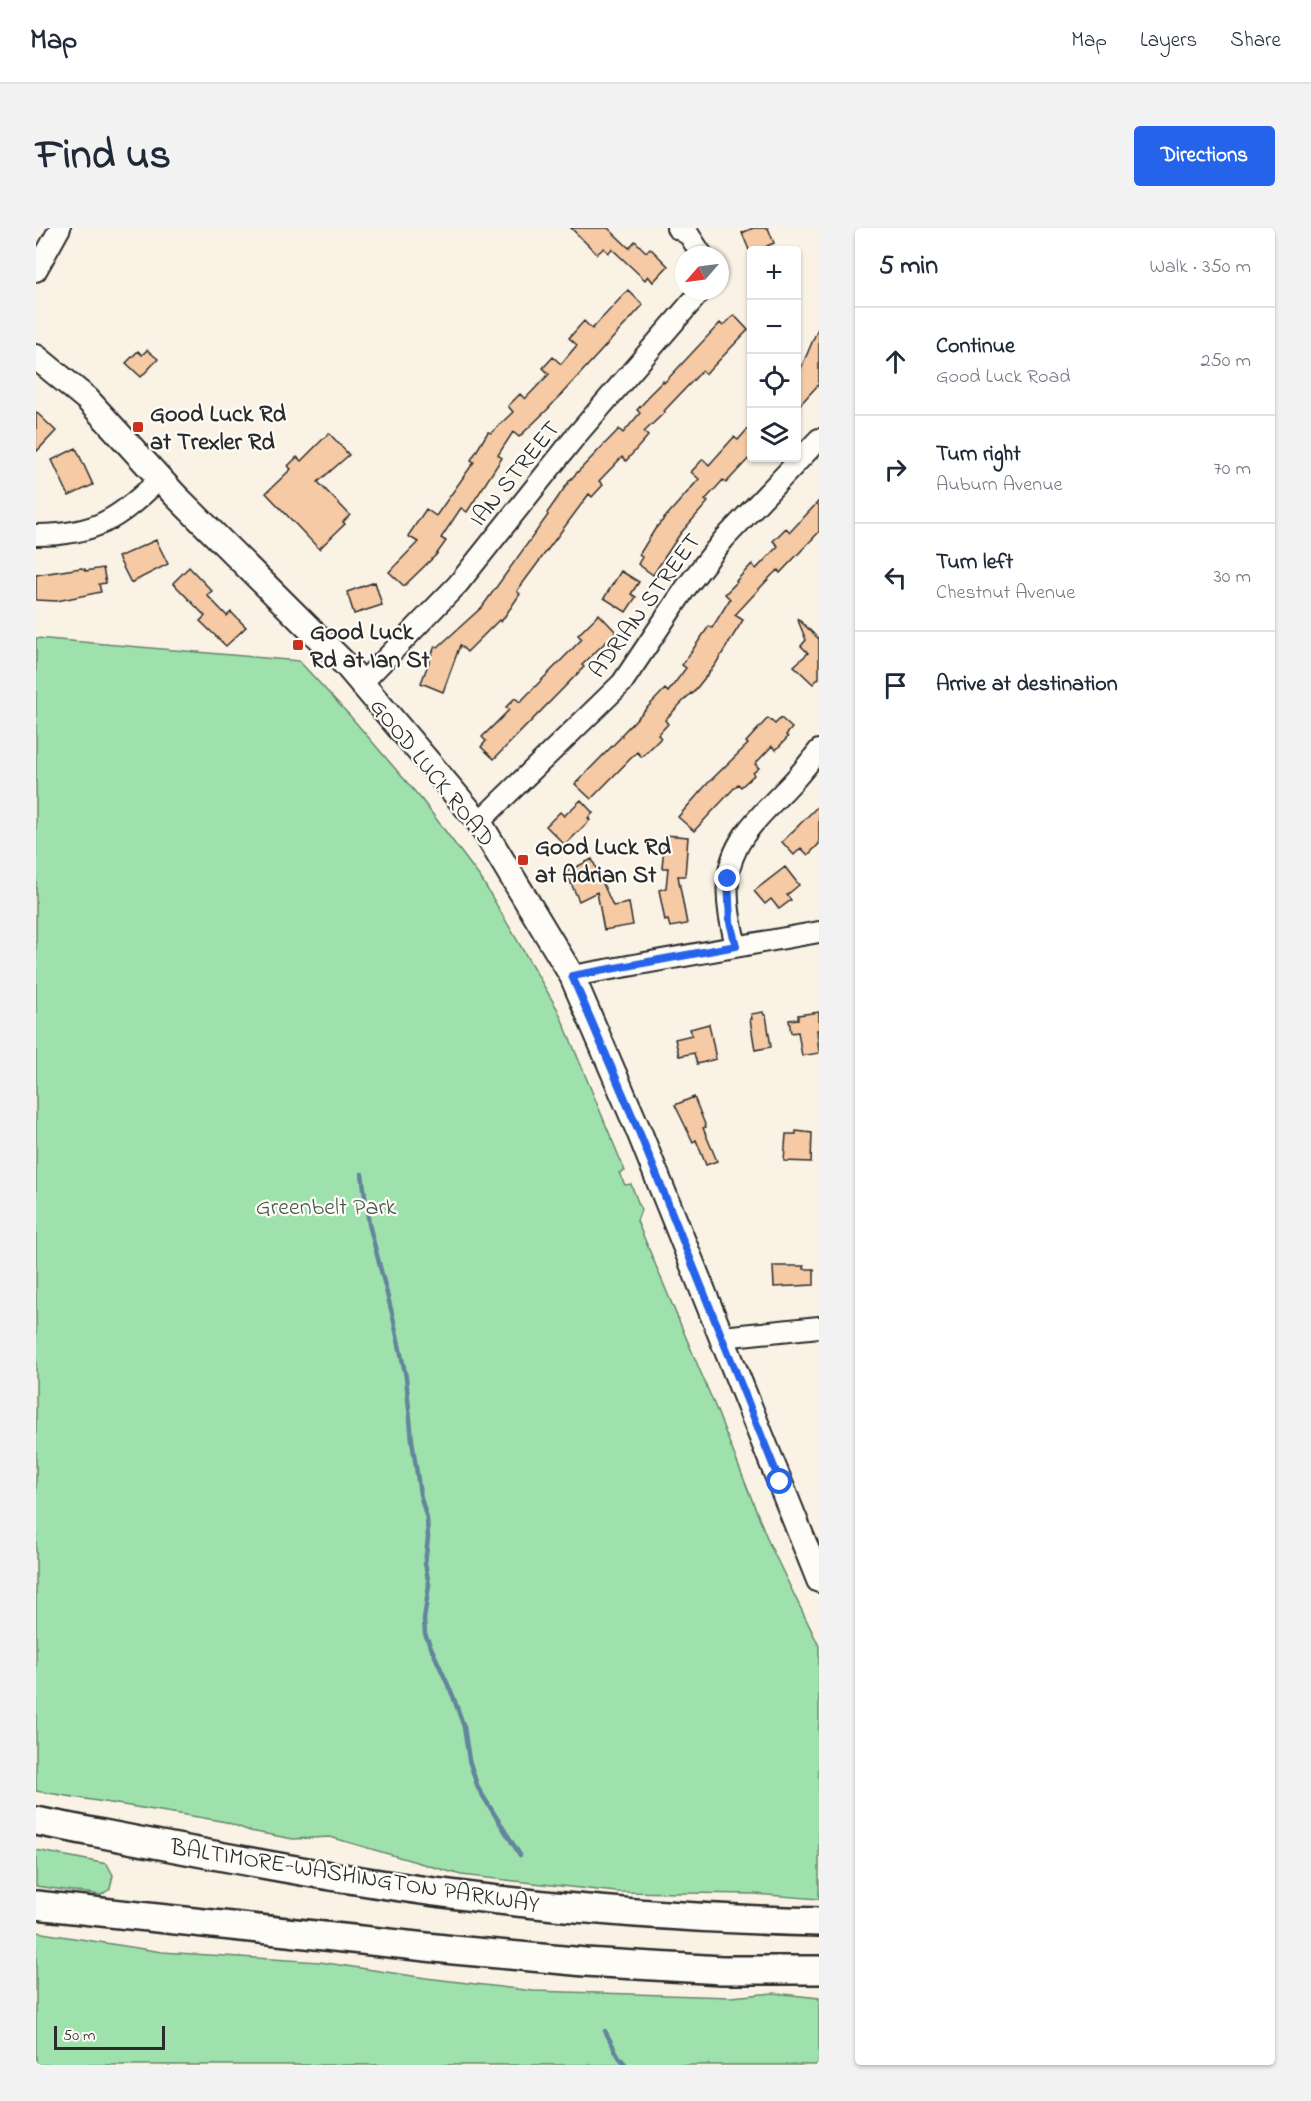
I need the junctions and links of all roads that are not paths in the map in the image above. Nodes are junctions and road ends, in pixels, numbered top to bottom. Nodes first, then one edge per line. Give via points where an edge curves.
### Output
1 (60, 228) edge
2 (683, 232) edge
3 (695, 246) edge
4 (36, 271) edge
5 (693, 300) edge
6 (36, 357) edge
7 (819, 439) edge
8 (160, 478) junction
9 (36, 535) edge
10 (361, 684) junction
11 (819, 750) edge
12 (479, 822) junction
13 (819, 932) edge
14 (736, 946) junction
15 (572, 976) junction
16 (819, 1327) edge
17 (722, 1337) junction
18 (819, 1580) edge
19 (36, 1821) edge
20 (36, 1905) edge
21 (819, 1922) edge
22 (819, 1970) edge

1 - 4 street
2 - 3 street
5 - 10 street, IAN STREET via 568,446 459,584
6 - 8 main road, GOOD LUCK ROAD via 87,399
7 - 12 street, ADRIAN STREET via 724,538 622,683
8 - 9 street via 128,508 97,526 64,535
8 - 10 main road, GOOD LUCK ROAD
10 - 12 main road, GOOD LUCK ROAD
11 - 14 street via 748,829 737,848 728,879 730,922
12 - 15 main road, GOOD LUCK ROAD
13 - 14 street
14 - 15 street
15 - 17 main road, GOOD LUCK ROAD
16 - 17 street
17 - 18 main road, GOOD LUCK ROAD
19 - 21 highway, BALTIMORE-WASHINGTON PARKWAY via 348,1879 461,1895 584,1910
20 - 22 highway via 585,1962 722,1970

